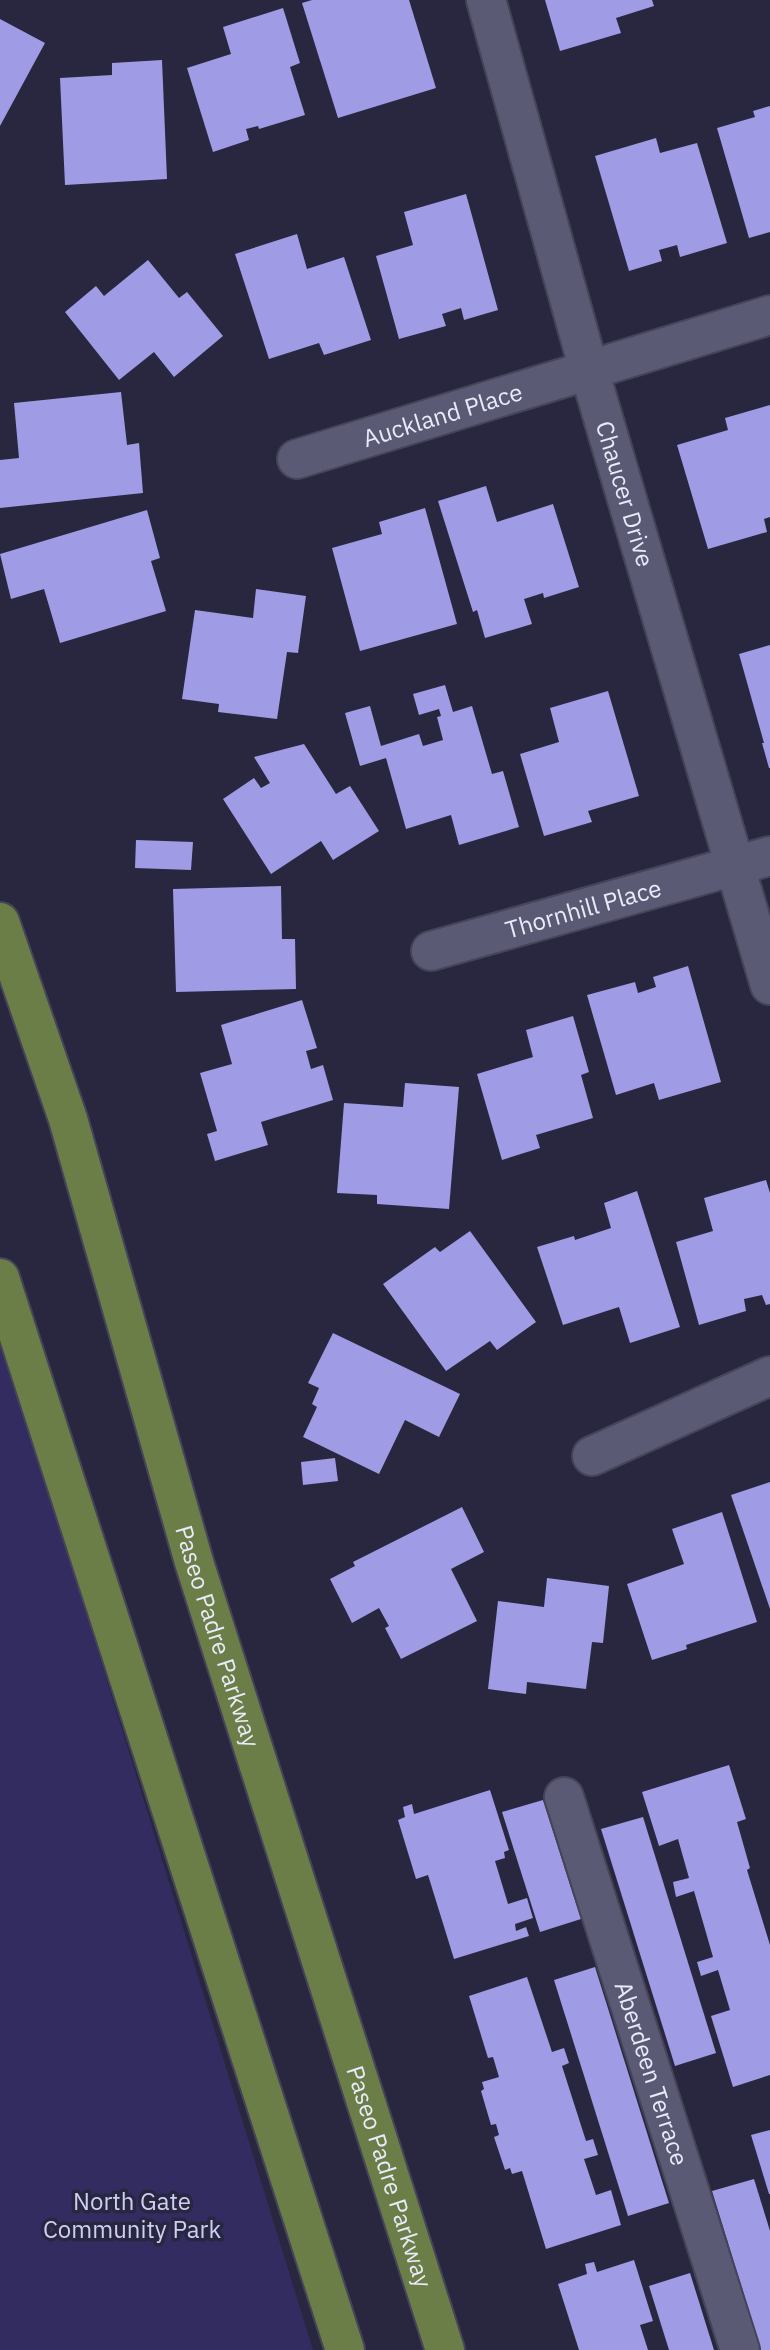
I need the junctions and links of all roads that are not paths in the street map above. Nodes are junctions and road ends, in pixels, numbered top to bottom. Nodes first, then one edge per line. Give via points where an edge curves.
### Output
1 (486, 0) edge
2 (770, 316) edge
3 (589, 370) junction
4 (297, 459) dead end
5 (770, 856) edge
6 (734, 868) junction
7 (0, 922) edge
8 (431, 950) dead end
9 (770, 985) edge
10 (0, 1278) edge
11 (770, 1376) edge
12 (592, 1456) dead end
13 (564, 1797) dead end
14 (345, 2350) edge
15 (444, 2350) edge
16 (740, 2350) edge

1 - 3 street, Chaucer Drive
2 - 3 street, Auckland Place
3 - 4 street, Auckland Place
3 - 6 street, Chaucer Drive
5 - 6 street, Thornhill Place
6 - 8 street, Thornhill Place
6 - 9 street, Chaucer Drive
7 - 15 main road, Paseo Padre Parkway via 68,1119 194,1562
10 - 14 main road
11 - 12 street
13 - 16 street, Aberdeen Terrace

